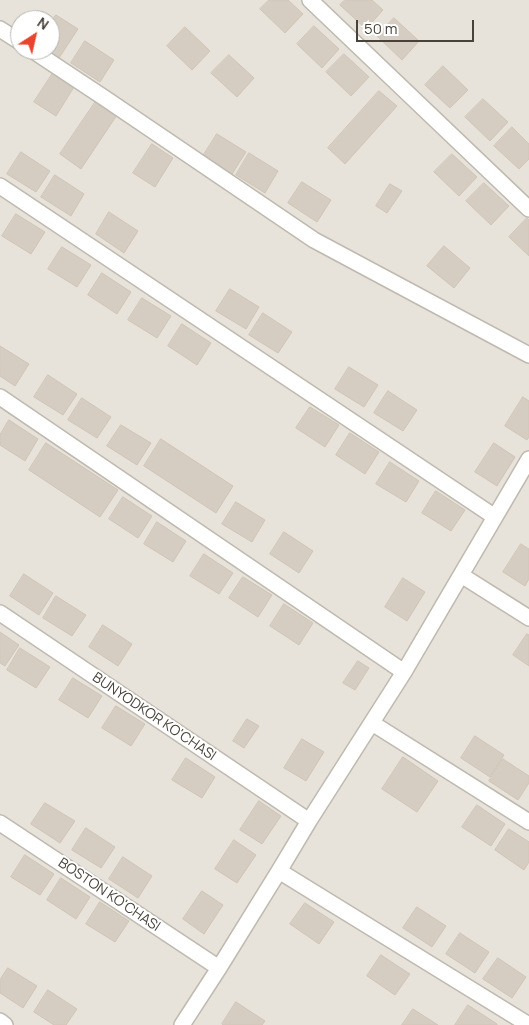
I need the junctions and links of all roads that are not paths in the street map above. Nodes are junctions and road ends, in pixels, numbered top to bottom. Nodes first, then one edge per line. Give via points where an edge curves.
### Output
1 (310, 0) edge
2 (47, 60) edge
3 (0, 186) edge
4 (529, 209) edge
5 (529, 355) edge
6 (0, 397) edge
7 (529, 459) edge
8 (496, 517) junction
9 (461, 575) junction
10 (0, 613) edge
11 (529, 618) edge
12 (404, 672) junction
13 (372, 722) junction
14 (309, 821) junction
15 (529, 822) edge
16 (0, 823) edge
17 (279, 872) junction
18 (219, 968) junction
19 (0, 1021) edge
20 (185, 1024) edge
21 (5, 1025) edge
22 (529, 1025) edge

1 - 4 street
2 - 5 street via 314,240
3 - 8 street
6 - 12 street
7 - 8 street
8 - 9 street
9 - 11 street
9 - 12 street
10 - 14 street, BUNYODKOR KO'CHASI
12 - 13 street
13 - 14 street
13 - 15 street
14 - 17 street
16 - 18 street, BOSTON KO'CHASI
17 - 18 street
17 - 22 street
18 - 20 street
19 - 21 street

